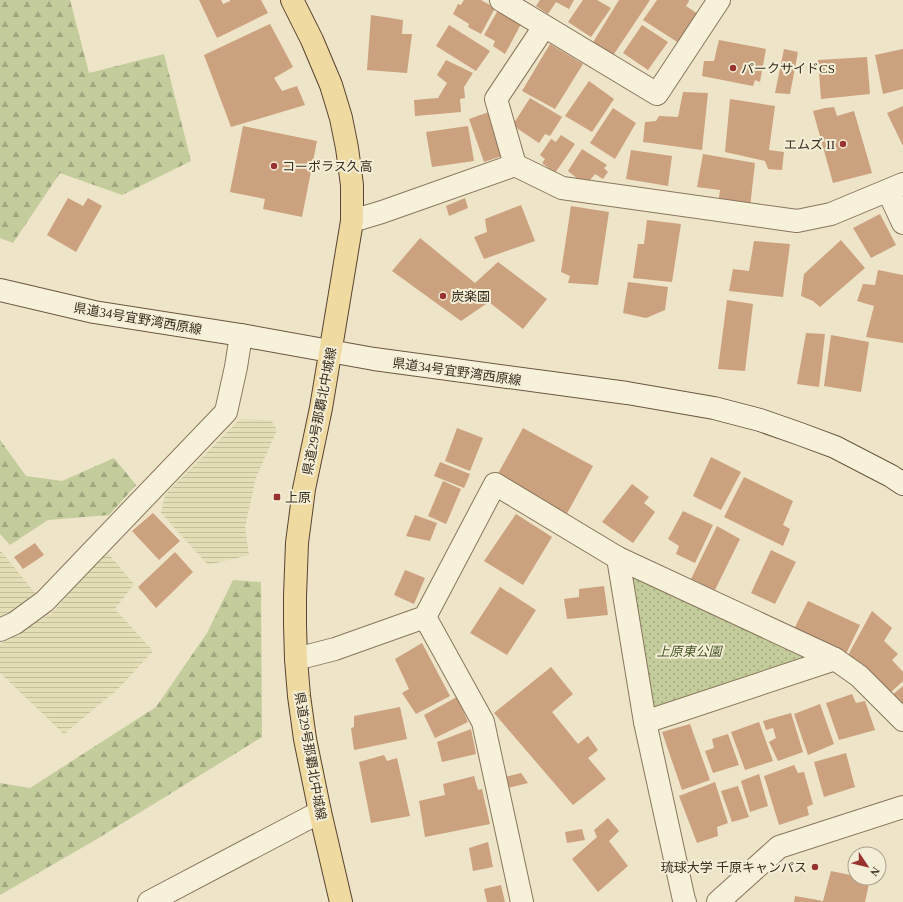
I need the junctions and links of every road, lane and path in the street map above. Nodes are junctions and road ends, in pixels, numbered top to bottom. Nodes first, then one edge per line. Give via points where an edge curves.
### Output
1 (292, 0) edge
2 (500, 0) edge
3 (719, 0) edge
4 (544, 26) junction
5 (515, 165) junction
6 (895, 187) edge
7 (352, 221) junction
8 (903, 223) edge
9 (0, 290) edge
10 (240, 335) junction
11 (330, 352) junction
12 (903, 484) edge
13 (618, 558) junction
14 (425, 617) junction
15 (0, 630) edge
16 (296, 659) junction
17 (835, 659) junction
18 (903, 720) edge
19 (646, 722) junction
20 (903, 807) edge
21 (320, 812) junction
22 (149, 902) edge
23 (341, 902) edge
24 (522, 902) edge
25 (685, 902) edge
26 (718, 902) edge

1 - 7 main road, 県道29号那覇北中城線 via 331,85 341,118 352,185
2 - 4 street
3 - 4 street via 657,94
4 - 5 street via 496,99
5 - 6 street via 562,188 797,221 831,214
5 - 7 street
6 - 8 street
7 - 11 main road, 県道29号那覇北中城線
9 - 10 street, 県道34号宜野湾西原線 via 94,312
10 - 11 street, 県道34号宜野湾西原線
10 - 15 street via 226,412 45,601 15,623
11 - 12 street, 県道34号宜野湾西原線 via 627,393 714,408 760,420 834,447
11 - 16 main road, 県道29号那覇北中城線 via 304,489 297,544
13 - 14 street via 495,484
13 - 17 street
13 - 19 street
14 - 16 street via 335,649
14 - 24 street via 483,722
16 - 21 main road, 県道29号那覇北中城線 via 305,739
17 - 18 street via 859,676
17 - 19 street
19 - 25 street
20 - 26 street via 779,847
21 - 22 street
21 - 23 main road, 県道29号那覇北中城線

